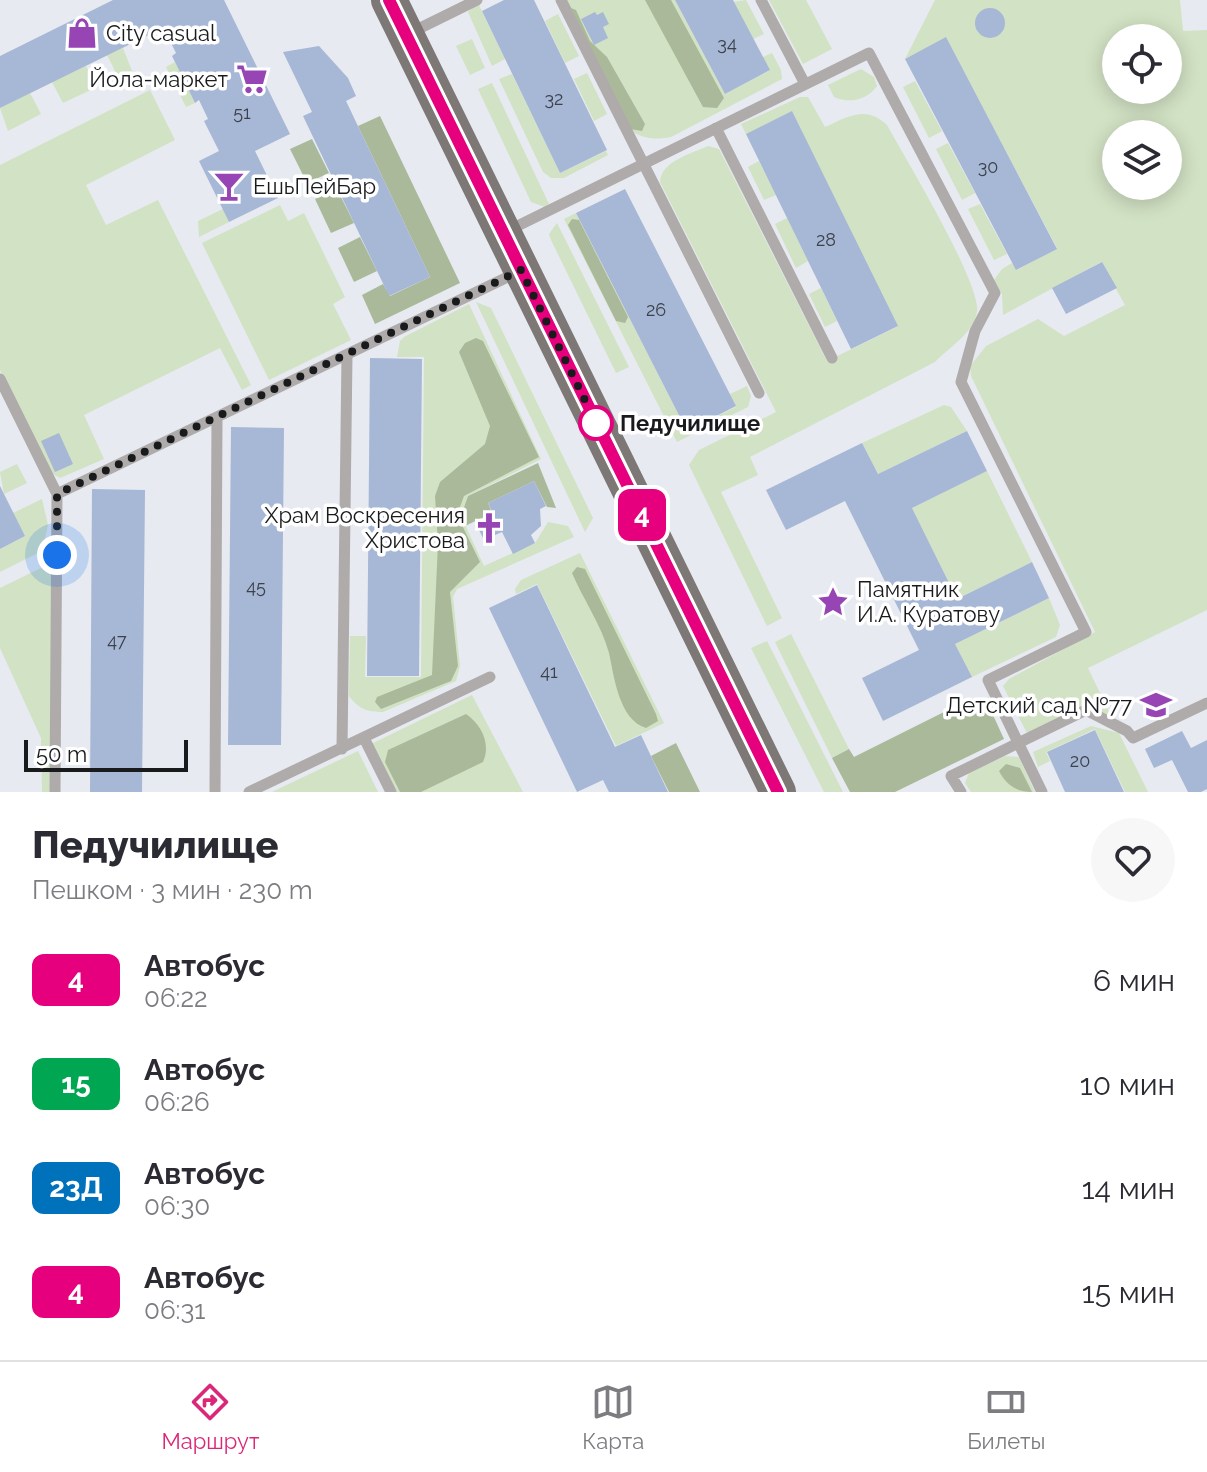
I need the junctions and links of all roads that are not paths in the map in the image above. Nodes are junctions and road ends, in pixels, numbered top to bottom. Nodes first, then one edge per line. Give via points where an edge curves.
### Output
1 (389, 0) edge
2 (477, 0) edge
3 (561, 0) edge
4 (761, 0) edge
5 (406, 35) junction
6 (805, 84) junction
7 (716, 128) junction
8 (642, 164) junction
9 (503, 233) junction
10 (521, 270) junction
11 (347, 355) junction
12 (832, 358) dead end
13 (0, 379) edge
14 (759, 393) dead end
15 (217, 417) junction
16 (57, 494) junction
17 (490, 677) dead end
18 (1207, 703) edge
19 (364, 738) junction
20 (1018, 743) junction
21 (342, 749) junction
22 (55, 792) edge
23 (215, 792) edge
24 (249, 792) edge
25 (391, 792) edge
26 (778, 792) edge
27 (961, 792) edge
28 (1042, 792) edge

1 - 5 main road
2 - 5 lane
3 - 8 lane
4 - 6 lane
5 - 9 main road
6 - 7 lane
6 - 20 lane via 869,53 995,293 975,331 961,382 1086,632 988,680
7 - 8 lane
7 - 12 lane
8 - 9 lane
8 - 14 lane
9 - 10 main road
10 - 11 lane
10 - 26 main road
11 - 15 lane
11 - 21 lane
13 - 16 lane
15 - 16 lane
15 - 23 lane
16 - 22 lane
17 - 19 lane
18 - 20 lane via 1133,738 1086,710
19 - 21 lane
19 - 25 lane
20 - 27 lane via 951,776
20 - 28 lane
21 - 24 lane

